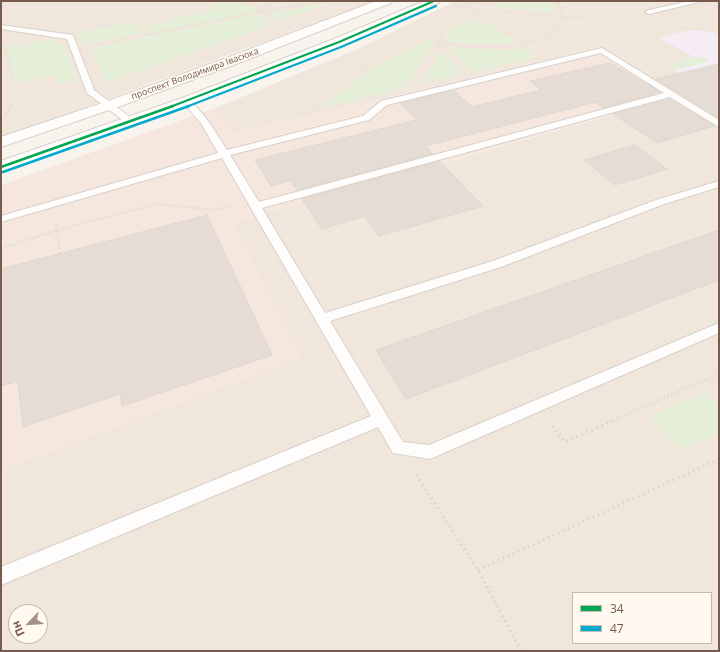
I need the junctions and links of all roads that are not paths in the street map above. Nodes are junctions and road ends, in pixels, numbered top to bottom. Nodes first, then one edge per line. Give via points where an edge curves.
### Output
1 (387, 1) edge
2 (434, 1) edge
3 (700, 1) edge
4 (648, 12) dead end
5 (1, 27) edge
6 (671, 94) junction
7 (187, 101) junction
8 (110, 105) junction
9 (131, 122) junction
10 (719, 124) edge
11 (1, 142) edge
12 (224, 154) junction
13 (1, 167) edge
14 (719, 184) edge
15 (254, 203) junction
16 (1, 219) edge
17 (323, 318) junction
18 (719, 328) edge
19 (380, 418) junction
20 (1, 576) edge

1 - 8 main road, проспект Володимира Івасюка
2 - 7 main road, проспект Володимира Івасюка via 339,42
3 - 4 lane
5 - 8 lane via 70,37 90,91
6 - 10 lane
6 - 12 lane via 602,50 384,103 366,118
6 - 15 lane
7 - 9 main road, проспект Володимира Івасюка
7 - 12 lane via 206,124
8 - 9 lane
8 - 11 main road, проспект Володимира Івасюка
9 - 13 main road, проспект Володимира Івасюка
12 - 15 lane
12 - 16 lane
14 - 17 lane via 660,202 497,264
15 - 17 lane
17 - 19 lane
18 - 19 lane via 430,452 398,448
19 - 20 lane

